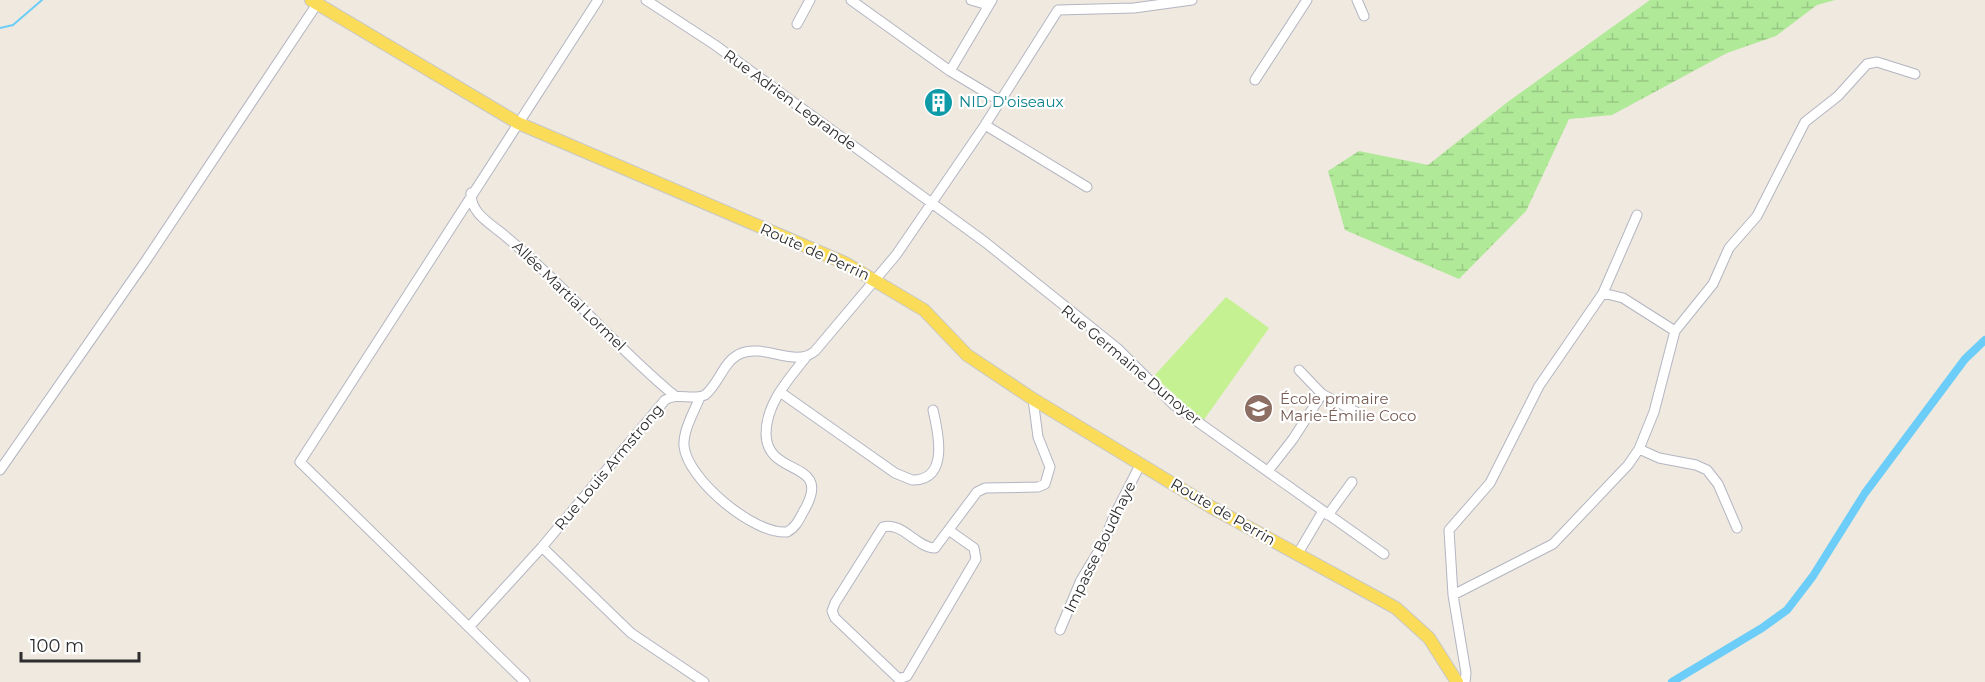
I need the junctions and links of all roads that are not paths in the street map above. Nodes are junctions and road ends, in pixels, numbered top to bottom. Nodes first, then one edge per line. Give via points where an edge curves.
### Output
1 (598, 0) edge
2 (646, 0) edge
3 (810, 0) edge
4 (851, 0) edge
5 (971, 0) edge
6 (1055, 0) edge
7 (1192, 0) edge
8 (1307, 0) edge
9 (1357, 0) edge
10 (314, 2) edge
11 (990, 2) edge
12 (1058, 10) junction
13 (1364, 16) dead end
14 (797, 24) dead end
15 (950, 71) junction
16 (1915, 74) dead end
17 (1255, 80) dead end
18 (1000, 101) junction
19 (518, 123) junction
20 (985, 125) junction
21 (1086, 187) dead end
22 (471, 193) junction
23 (932, 204) junction
24 (1637, 215) dead end
25 (875, 279) junction
26 (1603, 293) junction
27 (1675, 331) junction
28 (806, 357) junction
29 (1299, 370) dead end
30 (780, 393) junction
31 (1322, 394) junction
32 (675, 396) junction
33 (700, 398) junction
34 (1033, 399) junction
35 (933, 410) dead end
36 (1362, 416) dead end
37 (1639, 449) junction
38 (1141, 464) junction
39 (0, 470) edge
40 (1268, 471) junction
41 (1352, 482) dead end
42 (1326, 513) junction
43 (1737, 528) dead end
44 (950, 531) junction
45 (542, 547) junction
46 (1384, 554) dead end
47 (1297, 555) junction
48 (1453, 595) junction
49 (470, 626) junction
50 (1060, 630) dead end
51 (525, 682) edge
52 (704, 682) edge
53 (1457, 682) edge
54 (1465, 682) edge

1 - 19 street
2 - 23 street, Rue Adrien Legrande via 715,45
3 - 14 street
4 - 15 street
5 - 11 street
6 - 12 street
7 - 12 street via 1134,8
8 - 17 street
9 - 13 street
10 - 19 main road, Route de Perrin
10 - 39 street via 147,259
11 - 15 street
12 - 18 street
15 - 18 street
16 - 27 street via 1870,63 1805,122 1757,216 1729,248 1710,288
18 - 20 street
19 - 22 street
19 - 25 main road, Route de Perrin
20 - 21 street
20 - 23 street
22 - 32 street, Allée Martial Lormel via 482,217 537,262
22 - 49 street via 300,462
23 - 25 street
23 - 40 street, Rue Germaine Dunoyer via 1116,348 1174,405
24 - 26 street
25 - 28 street
25 - 34 main road, Route de Perrin via 924,310 967,355
26 - 27 street via 1623,298
26 - 48 street via 1539,386 1486,489 1450,527
27 - 37 street via 1659,398
28 - 30 street
28 - 33 street via 744,352 729,361 712,388
29 - 31 street
30 - 33 street via 767,424 770,448 783,463 811,480 814,489 794,527 784,533 731,509 709,490 692,466 685,438
30 - 35 street via 895,473 912,480 928,475 938,459 940,445
31 - 36 street
31 - 40 street
32 - 33 street, Rue Louis Armstrong
32 - 45 street, Rue Louis Armstrong via 662,403
34 - 38 main road, Route de Perrin
34 - 44 street via 1038,437 1050,467 1047,481 1038,486 985,488 967,502
37 - 43 street via 1707,471 1716,480
37 - 48 street via 1590,508 1553,544
38 - 47 main road, Route de Perrin
38 - 50 street, Impasse Boudhaye via 1103,544 1081,580
40 - 42 street, Rue Germaine Dunoyer
41 - 42 street
42 - 46 street, Rue Germaine Dunoyer
42 - 47 street
44 - 44 street via 933,549 894,526 883,526 833,609 837,621 899,679 907,676 976,559 974,548
45 - 49 street, Rue Louis Armstrong
45 - 52 street via 631,633
47 - 53 main road, Route de Perrin via 1379,597 1408,617 1429,638
48 - 54 street
49 - 51 street

